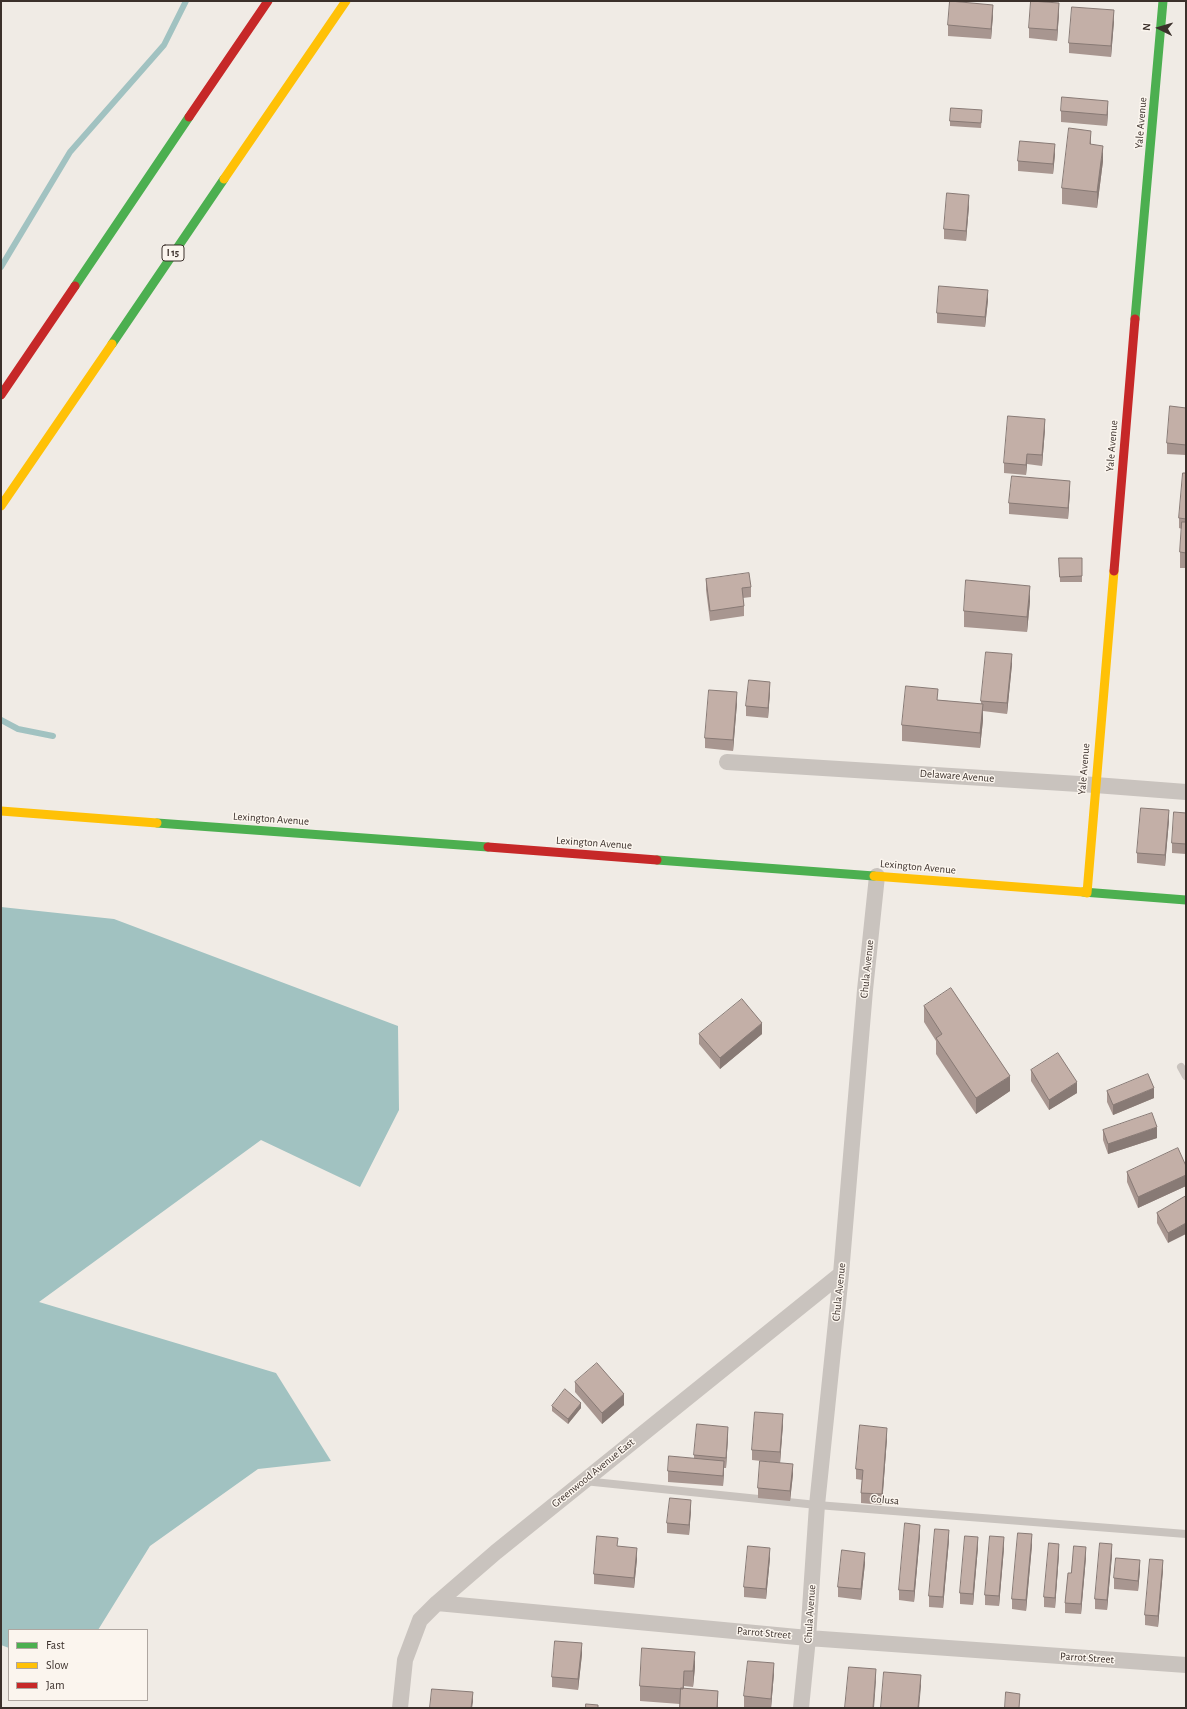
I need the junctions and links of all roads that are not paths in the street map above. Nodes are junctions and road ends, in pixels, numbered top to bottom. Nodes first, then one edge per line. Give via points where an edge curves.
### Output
1 (268, 1) edge
2 (346, 1) edge
3 (1163, 1) edge
4 (1, 395) edge
5 (1, 506) edge
6 (727, 762) dead end
7 (1095, 785) junction
8 (1186, 792) edge
9 (1, 811) edge
10 (878, 876) junction
11 (1087, 893) junction
12 (1186, 900) edge
13 (1181, 1066) dead end
14 (1186, 1076) edge
15 (841, 1274) junction
16 (584, 1481) junction
17 (817, 1505) junction
18 (1186, 1534) edge
19 (437, 1603) junction
20 (808, 1638) junction
21 (1186, 1665) edge
22 (400, 1708) edge
23 (801, 1708) edge

1 - 4 main road
2 - 5 main road, I 15
3 - 7 main road, Yale Avenue
6 - 7 street, Delaware Avenue
7 - 8 street, Delaware Avenue
7 - 11 main road, Yale Avenue
9 - 10 main road, Lexington Avenue
10 - 11 main road, Lexington Avenue
10 - 15 street, Chula Avenue via 865,990
11 - 12 main road, Lexington Avenue
13 - 14 lane
15 - 16 street, Greenwood Avenue East
15 - 17 street, Chula Avenue
16 - 17 lane, Colusa
16 - 19 street, Greenwood Avenue East
17 - 18 lane, Colusa
17 - 20 street, Chula Avenue
19 - 20 street, Parrot Street
19 - 22 street, Greenwood Avenue East via 420,1620 405,1660
20 - 21 street, Parrot Street
20 - 23 street, Chula Avenue

